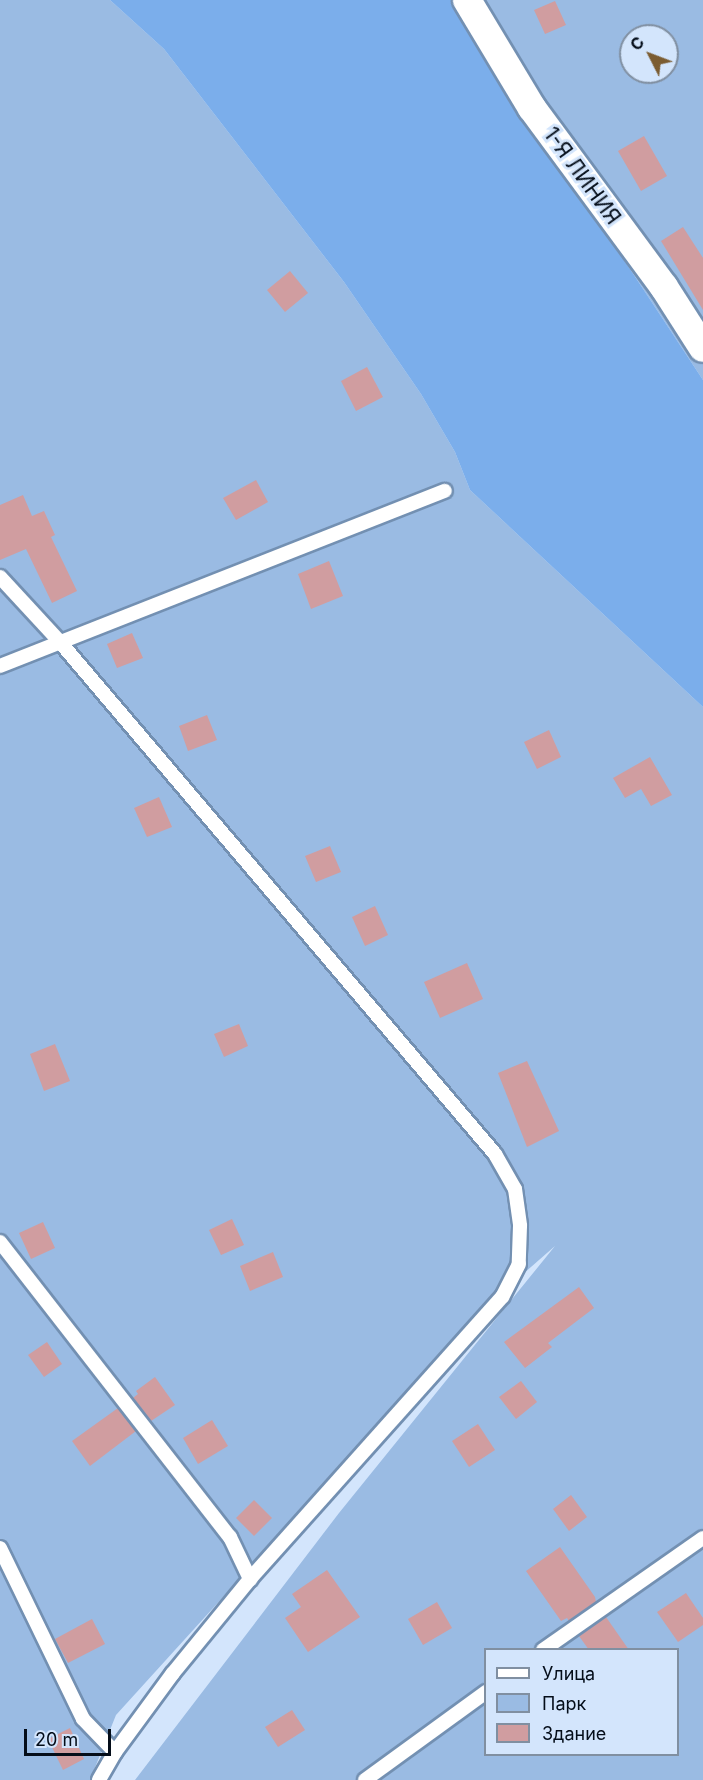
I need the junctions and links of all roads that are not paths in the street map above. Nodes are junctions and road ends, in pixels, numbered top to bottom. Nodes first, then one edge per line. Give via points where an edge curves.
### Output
1 (467, 0) edge
2 (703, 348) edge
3 (445, 492) dead end
4 (0, 578) edge
5 (60, 642) junction
6 (0, 666) edge
7 (0, 1242) edge
8 (703, 1538) edge
9 (0, 1548) edge
10 (250, 1579) junction
11 (546, 1648) edge
12 (484, 1693) edge
13 (115, 1752) junction
14 (99, 1780) edge
15 (365, 1780) edge

1 - 2 street, 1-Я ЛИНИЯ via 532,108 664,287
3 - 5 lane
4 - 5 lane
5 - 6 lane
5 - 10 lane via 495,1154 515,1189 520,1226 519,1264 502,1297
7 - 10 lane via 230,1537
8 - 11 lane
9 - 13 lane via 83,1719
10 - 13 lane
12 - 15 lane
13 - 14 lane

